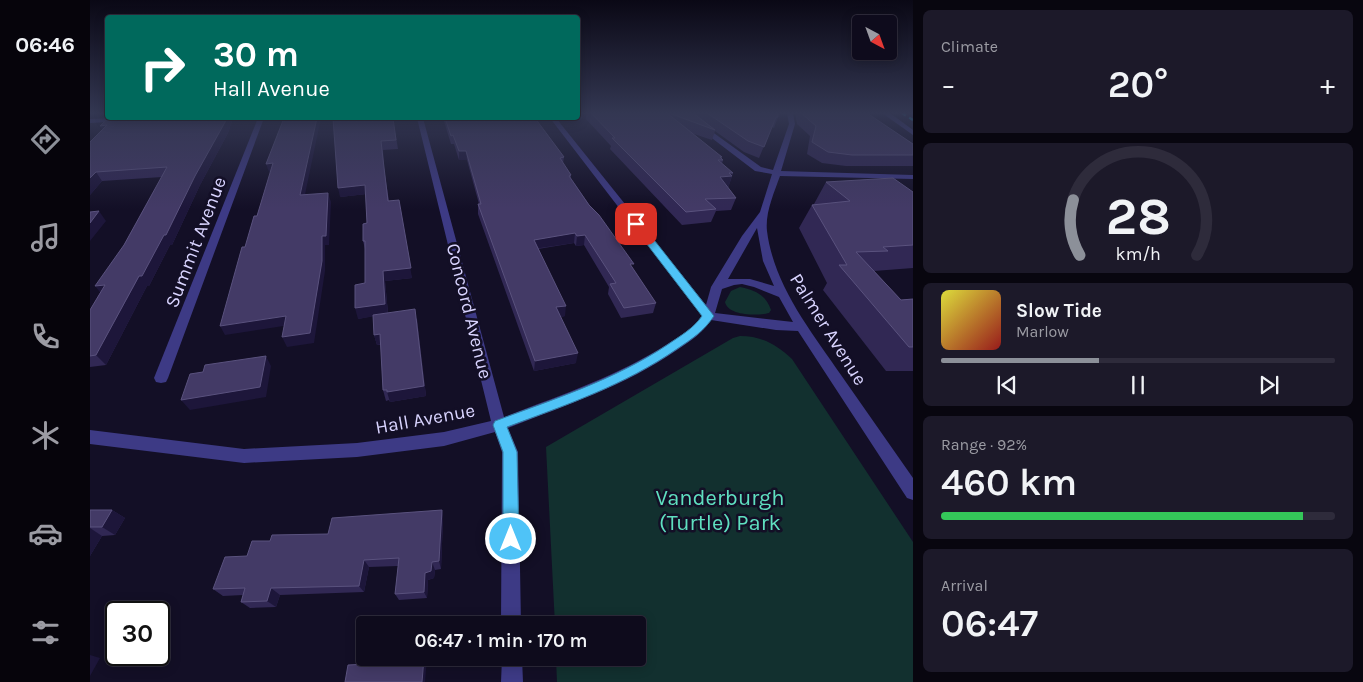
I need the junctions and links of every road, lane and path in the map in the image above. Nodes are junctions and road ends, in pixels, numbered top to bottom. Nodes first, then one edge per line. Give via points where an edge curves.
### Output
1 (251, 145) edge
2 (427, 145) edge
3 (574, 145) edge
4 (724, 145) edge
5 (785, 145) edge
6 (776, 173) junction
7 (858, 177) junction
8 (913, 177) edge
9 (872, 187) edge
10 (764, 212) junction
11 (716, 286) junction
12 (783, 294) junction
13 (708, 316) junction
14 (802, 327) junction
15 (161, 378) dead end
16 (499, 425) junction
17 (90, 437) edge
18 (913, 492) edge
19 (511, 616) edge
20 (512, 666) edge
21 (512, 682) edge

1 - 15 street, Summit Avenue
2 - 16 street, Concord Avenue
3 - 13 street
4 - 6 street via 753,167
5 - 6 street, Palmer Avenue
6 - 7 street
6 - 10 street, Palmer Avenue
7 - 8 street
7 - 9 street
10 - 11 street, Hall Avenue
10 - 12 street, Palmer Avenue via 762,229 768,262
11 - 12 street via 741,280
11 - 13 street, Hall Avenue
12 - 14 street, Palmer Avenue
13 - 14 street
13 - 16 street, Hall Avenue via 699,328 647,364 606,384
14 - 18 street, Palmer Avenue
16 - 17 street, Hall Avenue via 444,439 357,450 244,456
16 - 19 street, Concord Avenue via 510,452
20 - 21 street

